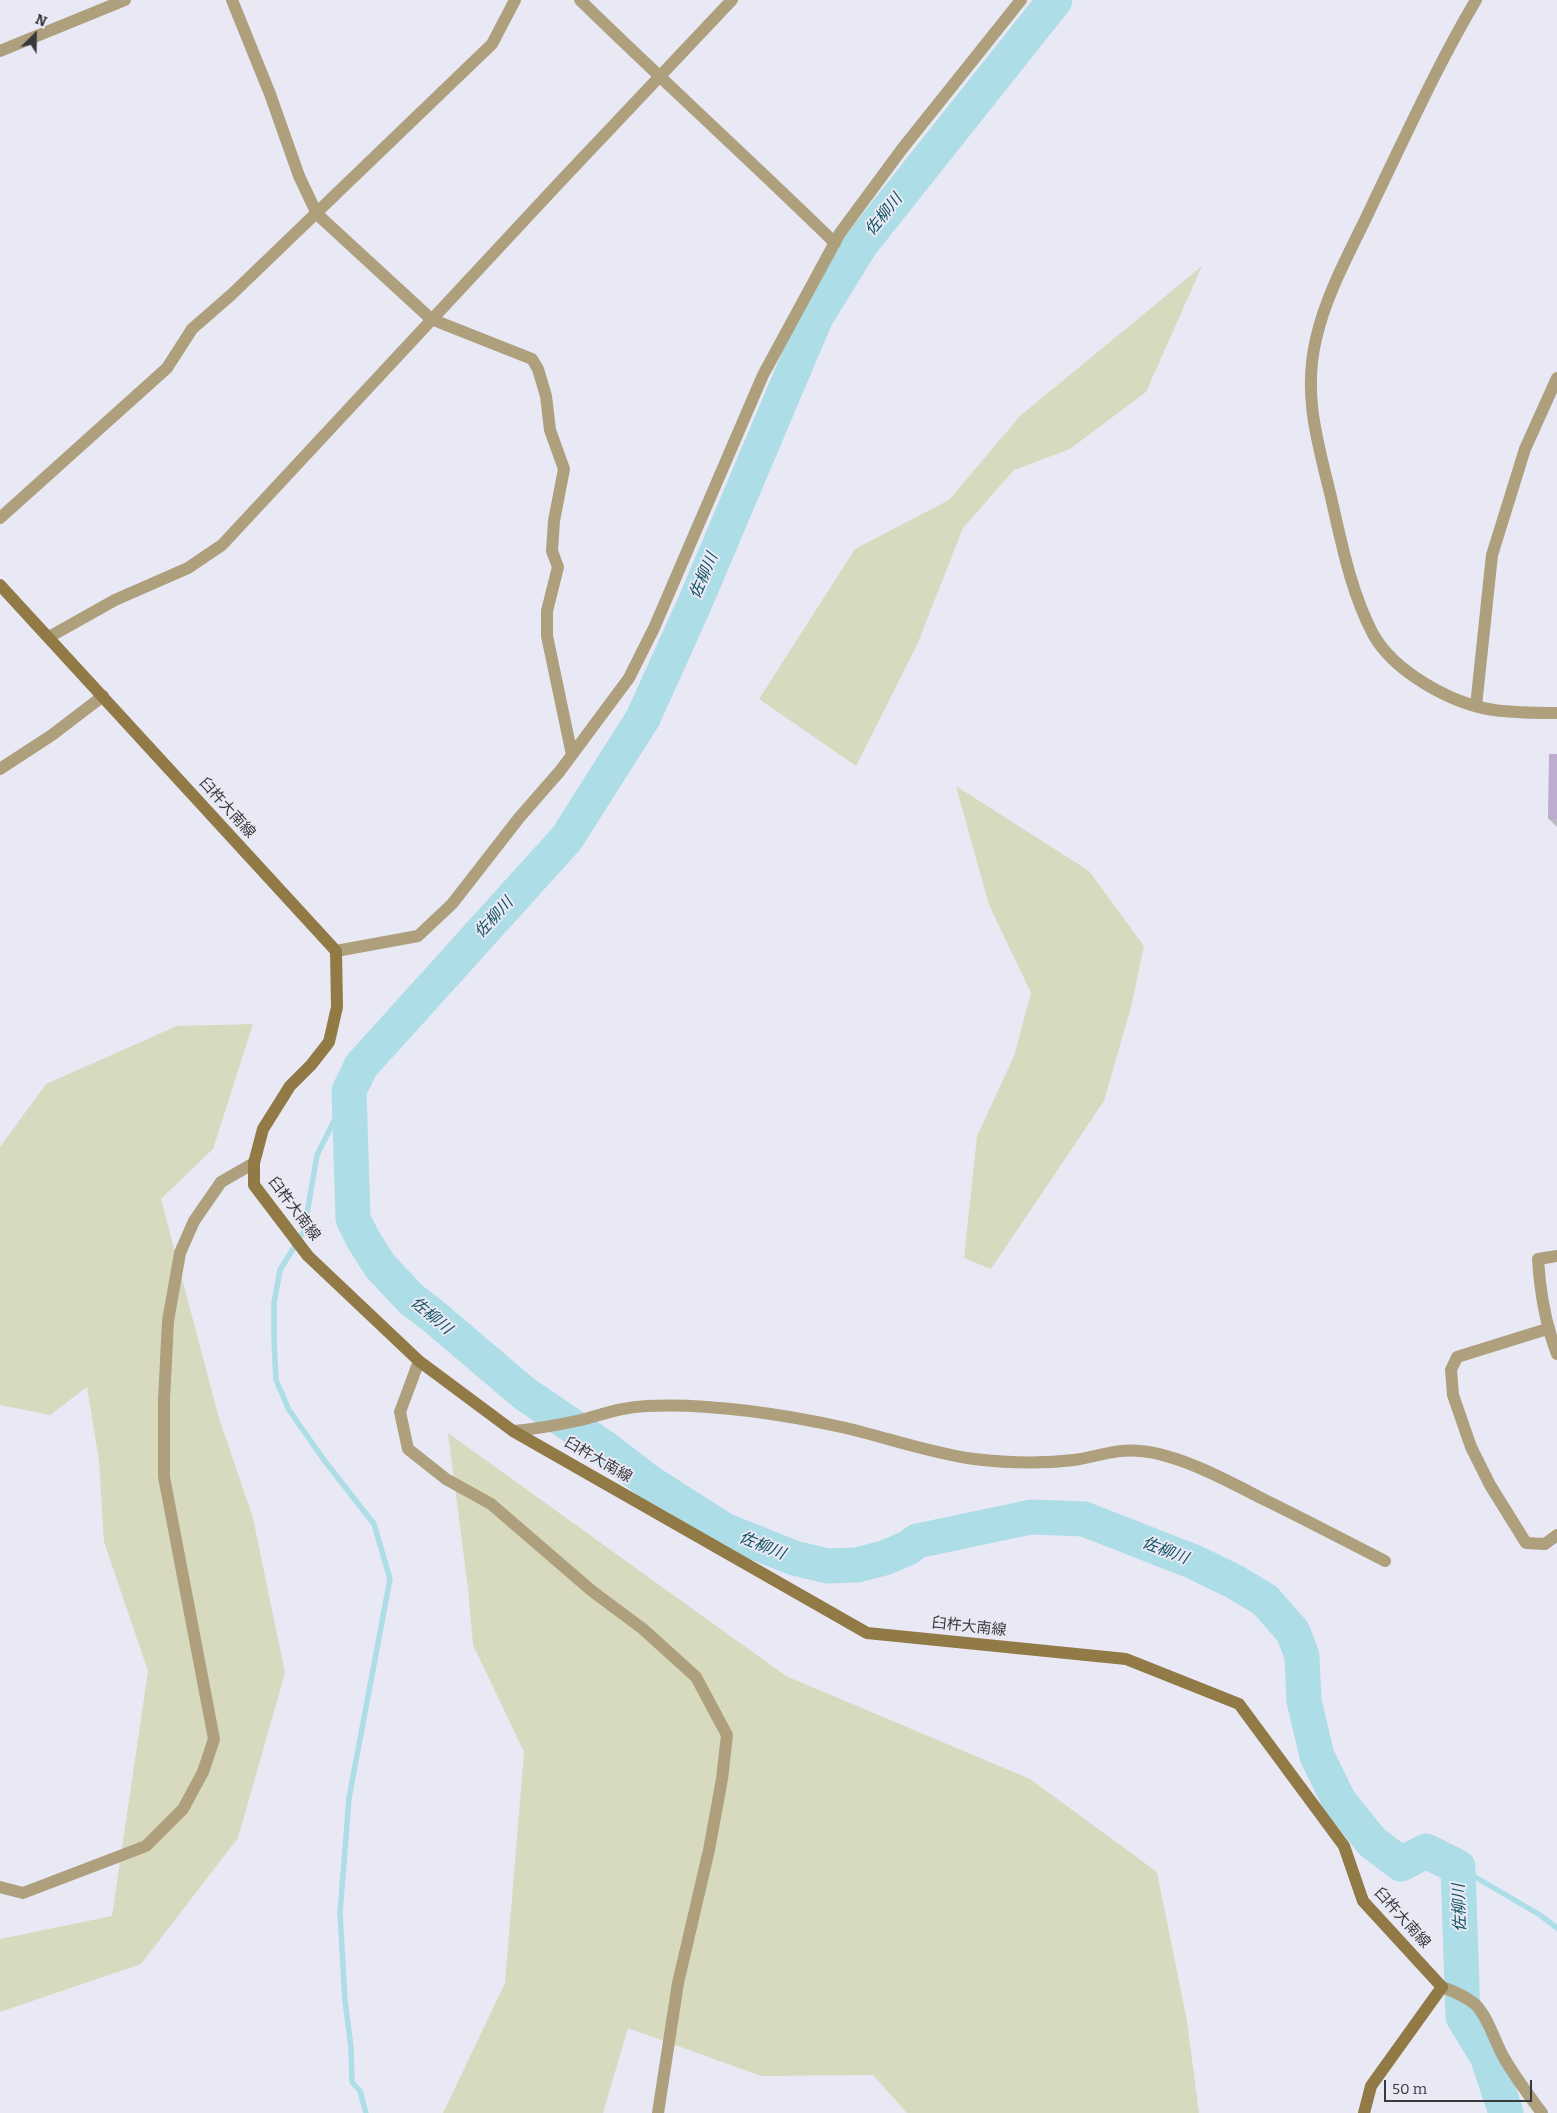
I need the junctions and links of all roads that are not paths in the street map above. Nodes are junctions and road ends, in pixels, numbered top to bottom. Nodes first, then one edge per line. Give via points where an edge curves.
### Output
1 (125, 0) edge
2 (232, 0) edge
3 (515, 0) edge
4 (580, 0) edge
5 (732, 0) edge
6 (1021, 0) edge
7 (1476, 0) edge
8 (0, 51) edge
9 (659, 77) junction
10 (317, 214) junction
11 (835, 243) junction
12 (431, 319) junction
13 (1557, 378) edge
14 (0, 518) edge
15 (0, 585) edge
16 (49, 637) junction
17 (103, 696) junction
18 (1476, 706) junction
19 (1557, 713) edge
20 (572, 755) junction
21 (1, 767) edge
22 (336, 951) junction
23 (254, 1163) junction
24 (1557, 1256) edge
25 (1547, 1329) junction
26 (1557, 1354) edge
27 (419, 1361) junction
28 (513, 1431) junction
29 (1557, 1535) edge
30 (1385, 1561) dead end
31 (0, 1887) edge
32 (1442, 1986) junction
33 (658, 2113) edge
34 (1364, 2113) edge
35 (1542, 2113) edge

1 - 8 street
2 - 10 street via 299,176
3 - 10 street via 492,44
4 - 9 street
5 - 9 street
6 - 11 street via 902,149
7 - 18 street via 1397,153 1323,312 1314,350 1310,391 1311,413 1346,561 1374,636 1397,662 1426,685 1460,702
9 - 11 street via 753,162
9 - 12 street
10 - 12 street
10 - 14 street via 192,329 167,368
11 - 20 street via 763,375 654,628 629,678
12 - 16 street via 222,545 188,568 115,600
12 - 20 street via 532,359 538,369 546,396 550,430 564,469 554,520 552,551 558,567 547,611 547,636
13 - 18 street via 1525,449 1492,555
15 - 16 main road, 臼杵大南線
16 - 17 main road, 臼杵大南線
17 - 21 street via 52,735
17 - 22 main road, 臼杵大南線
18 - 19 street via 1515,712
20 - 22 street via 452,904 418,936
22 - 23 main road, 臼杵大南線 via 336,1007 329,1042 290,1086 263,1129
23 - 27 main road, 臼杵大南線 via 254,1185 308,1256
23 - 31 street via 220,1182 194,1221 180,1253 168,1321 164,1477 214,1739 203,1772 183,1809 146,1846 23,1893
24 - 25 street via 1538,1259
25 - 26 street
25 - 29 street via 1458,1357 1451,1370 1453,1395 1471,1447 1526,1543 1545,1544
27 - 28 main road, 臼杵大南線
27 - 33 street via 400,1412 408,1449 446,1478 491,1504 690,1671 727,1735 709,1850 678,1983
28 - 30 street via 583,1420 616,1409 705,1407 826,1424 948,1456 998,1462 1041,1464 1106,1452 1141,1451 1184,1462 1228,1481
28 - 32 main road, 臼杵大南線 via 867,1633 1126,1658 1239,1704 1344,1846 1363,1901
32 - 34 main road via 1372,2086
32 - 35 street via 1475,2005 1486,2020 1509,2068

